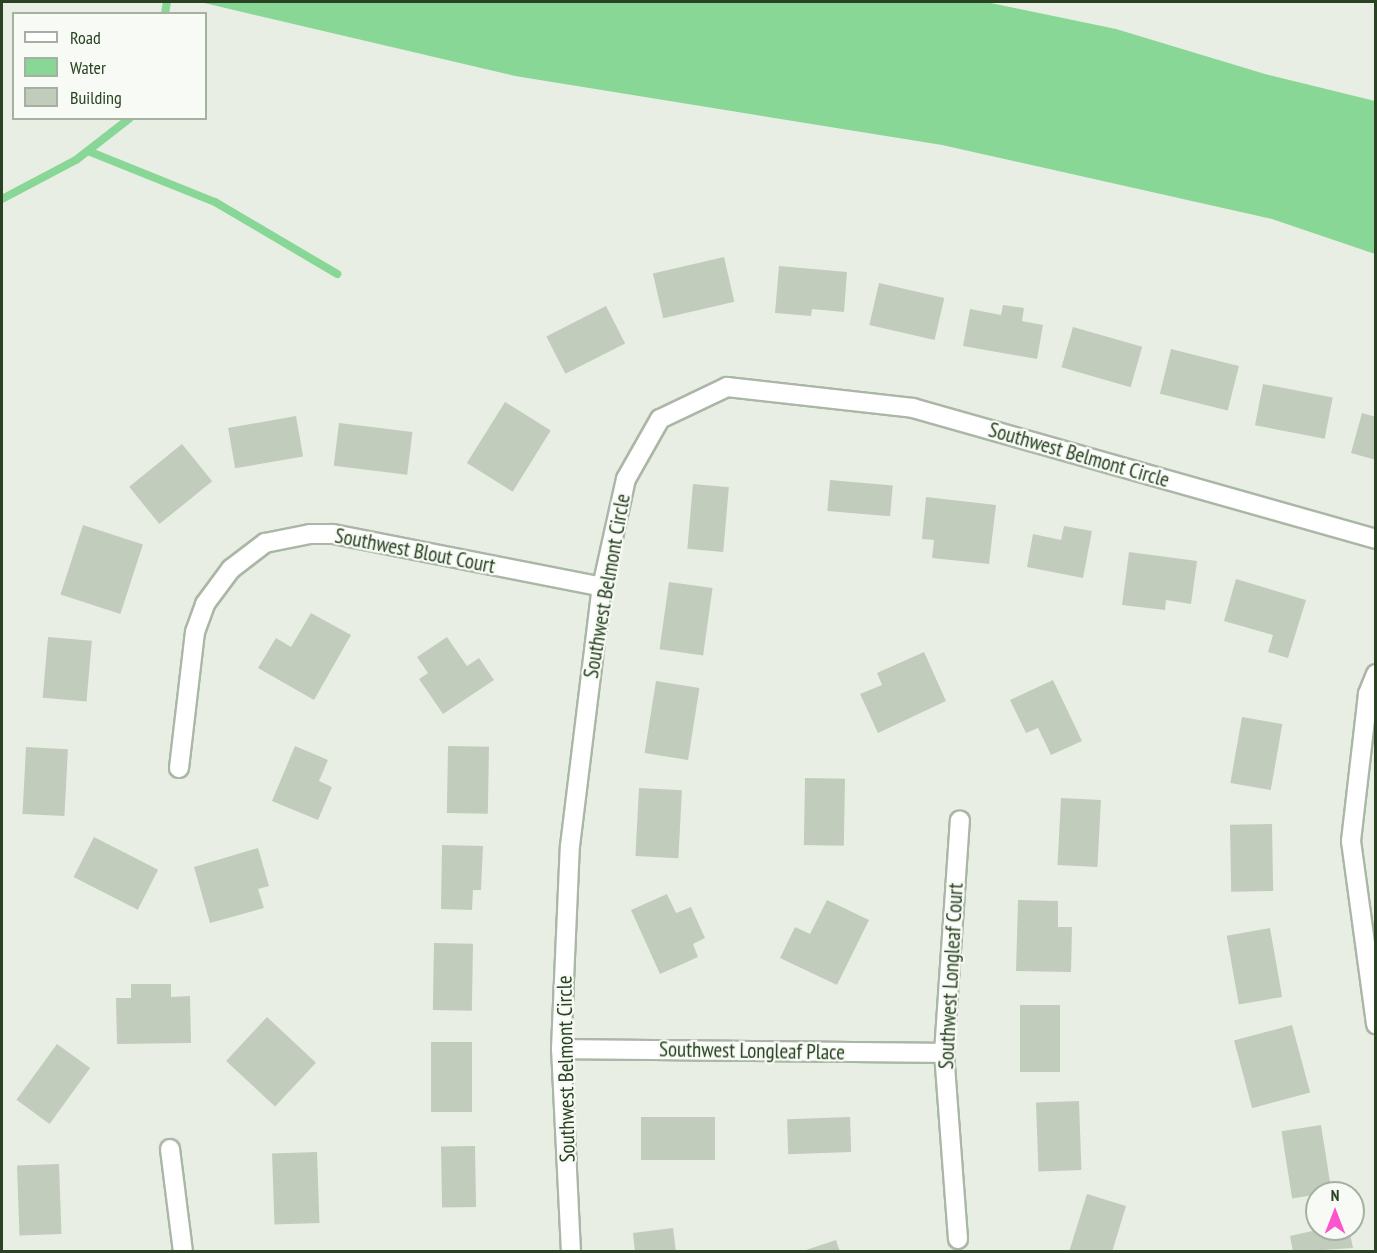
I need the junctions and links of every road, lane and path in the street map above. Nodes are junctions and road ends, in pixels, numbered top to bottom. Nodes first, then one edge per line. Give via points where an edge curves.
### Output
1 (1376, 539) edge
2 (602, 587) junction
3 (1376, 674) edge
4 (179, 768) dead end
5 (960, 821) dead end
6 (1376, 1024) edge
7 (561, 1049) junction
8 (944, 1053) junction
9 (170, 1149) dead end
10 (957, 1239) dead end
11 (183, 1251) edge
12 (571, 1251) edge

1 - 2 street, Southwest Belmont Circle via 913,408 727,387 660,419 626,479
2 - 4 street, Southwest Blout Court via 333,534 310,534 265,543 231,569 205,604 195,632
2 - 7 street, Southwest Belmont Circle via 570,846
3 - 6 street via 1368,694 1351,841
5 - 8 street, Southwest Longleaf Court
7 - 8 street, Southwest Longleaf Place
7 - 12 street, Southwest Belmont Circle
8 - 10 street, Southwest Longleaf Court
9 - 11 street

